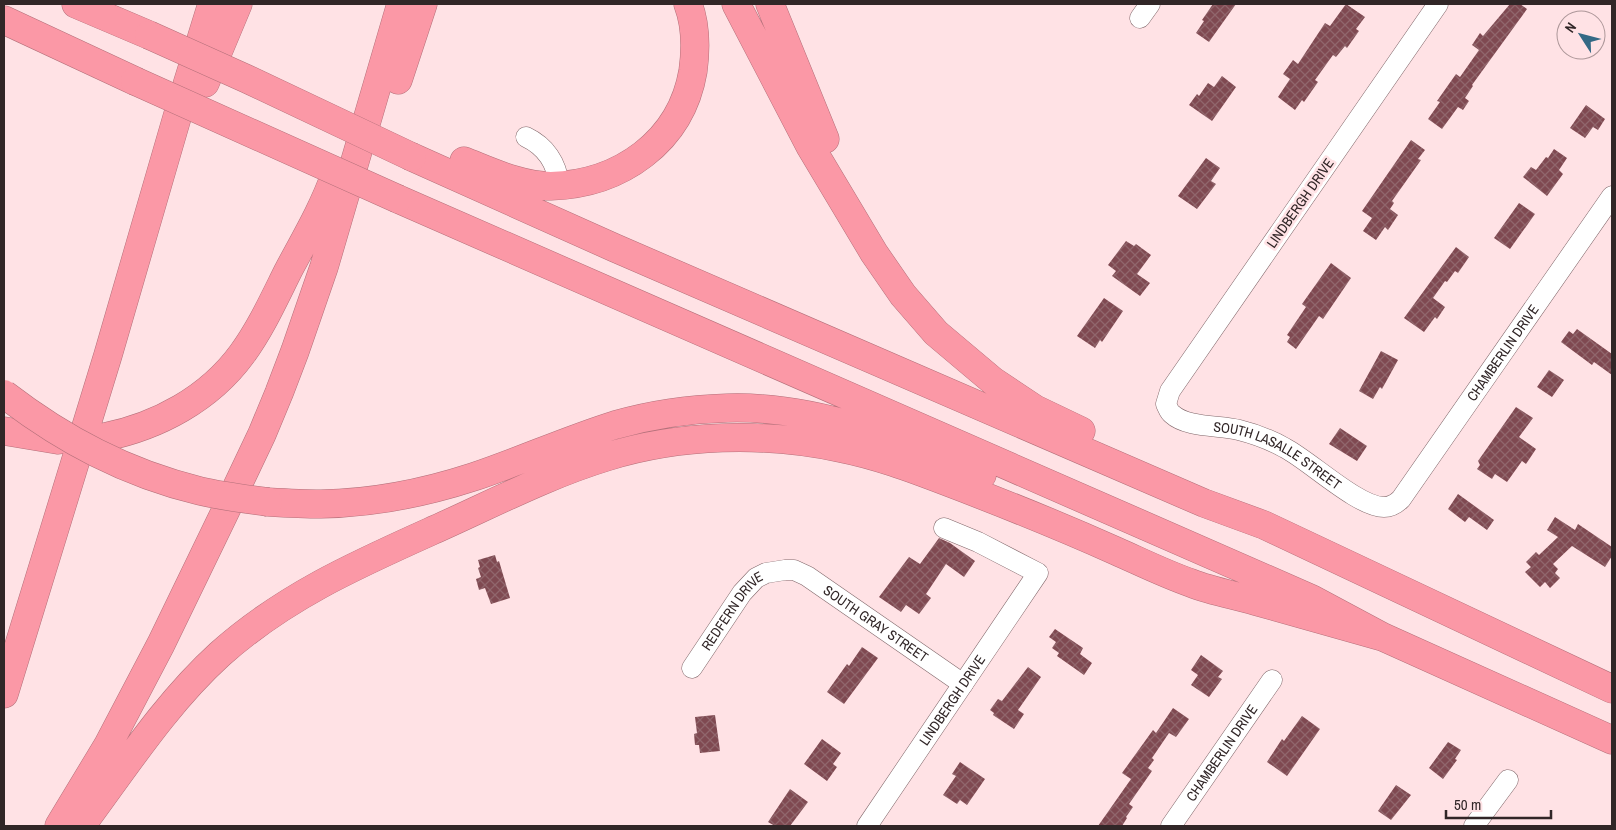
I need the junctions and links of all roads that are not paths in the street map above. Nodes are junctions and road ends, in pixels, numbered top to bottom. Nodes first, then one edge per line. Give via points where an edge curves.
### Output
1 (76, 4) edge
2 (212, 4) edge
3 (238, 4) edge
4 (395, 4) edge
5 (402, 4) edge
6 (423, 4) edge
7 (688, 4) edge
8 (736, 4) edge
9 (770, 4) edge
10 (1438, 4) edge
11 (4, 20) edge
12 (526, 137) dead end
13 (414, 150) junction
14 (559, 185) junction
15 (1612, 196) edge
16 (874, 253) junction
17 (324, 267) junction
18 (108, 355) junction
19 (4, 394) edge
20 (1166, 404) joint
21 (4, 431) edge
22 (1389, 506) joint
23 (1264, 525) junction
24 (944, 528) dead end
25 (785, 570) joint
26 (1272, 606) junction
27 (1383, 636) junction
28 (692, 668) dead end
29 (1272, 680) dead end
30 (963, 684) junction
31 (1612, 689) edge
32 (4, 694) edge
33 (1612, 740) edge
34 (1508, 780) dead end
35 (59, 826) edge
36 (81, 826) edge
37 (866, 826) edge
38 (1171, 826) edge
39 (1474, 826) edge

1 - 13 highway, bridge via 373,139
2 - 18 highway
3 - 18 highway via 203,88
4 - 21 highway, bridge via 324,203 248,346 225,374 196,399 133,430 80,440 58,440
5 - 17 highway
6 - 17 highway via 373,153
7 - 14 highway via 695,41 693,71 685,101 666,131 650,149 621,170 588,182
8 - 16 highway via 810,146
9 - 16 highway
10 - 20 street, LINDBERGH DRIVE via 1170,391
11 - 27 highway, bridge via 398,199 1312,599
12 - 14 street via 544,149 556,169
13 - 14 highway via 517,181
13 - 23 highway via 614,248 1167,488
15 - 22 street, CHAMBERLIN DRIVE via 1401,499
16 - 23 highway via 918,314 993,382 1035,409 1209,489
17 - 35 highway via 279,393 220,523 108,745
18 - 32 highway
19 - 26 highway, bridge via 65,437 99,455 162,479 201,491 268,502 320,504 391,498 472,478 580,437 654,416 760,408 822,418 899,440 1198,569
20 - 22 street, SOUTH LASALLE STREET via 1172,414 1188,423 1238,429 1271,441 1299,456 1358,497 1374,505
23 - 31 highway
24 - 30 street, LINDBERGH DRIVE via 1038,573
25 - 28 street, REDFERN DRIVE via 756,578 742,593
25 - 30 street, SOUTH GRAY STREET via 807,576
26 - 27 highway
26 - 36 highway via 1191,584 1031,514 865,454 820,444 744,438 653,446 608,456 551,477 369,559 280,607 196,677 150,732
27 - 33 highway
29 - 38 street, CHAMBERLIN DRIVE
30 - 37 street, LINDBERGH DRIVE
34 - 39 street

